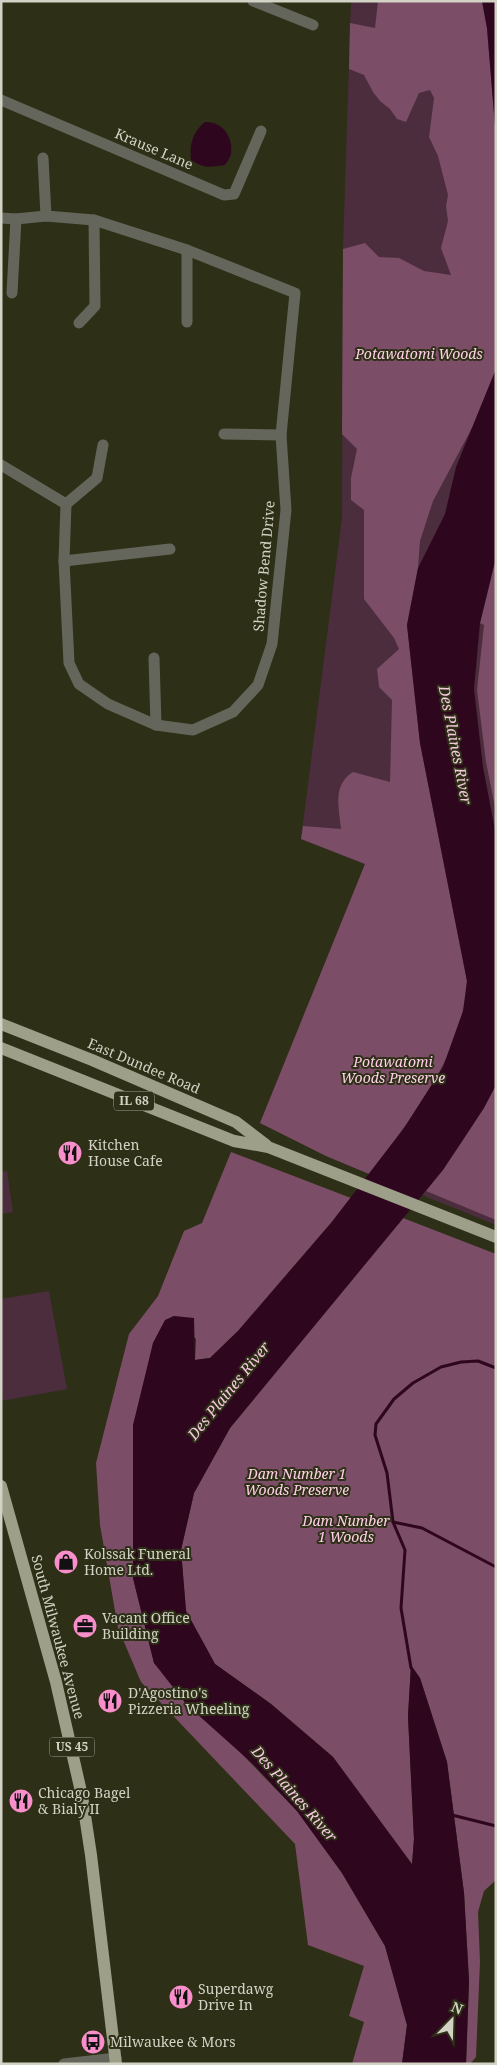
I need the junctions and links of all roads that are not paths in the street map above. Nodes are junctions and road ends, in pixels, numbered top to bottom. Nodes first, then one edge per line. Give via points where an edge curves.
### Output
1 (253, 1) edge
2 (313, 26) dead end
3 (1, 100) edge
4 (261, 132) dead end
5 (43, 158) dead end
6 (46, 216) junction
7 (1, 218) edge
8 (16, 219) junction
9 (94, 220) junction
10 (187, 250) junction
11 (12, 293) dead end
12 (186, 322) dead end
13 (79, 323) dead end
14 (224, 434) dead end
15 (281, 435) junction
16 (103, 445) dead end
17 (1, 465) edge
18 (66, 504) junction
19 (170, 549) dead end
20 (64, 561) junction
21 (154, 658) dead end
22 (156, 725) junction
23 (1, 1024) edge
24 (1, 1048) edge
25 (268, 1147) junction
26 (496, 1237) edge
27 (1, 1486) edge
28 (116, 2061) edge
29 (64, 2064) edge

1 - 2 street
3 - 4 street, Krause Lane via 224,195 234,194
5 - 6 street
6 - 8 street, Shadow Bend Drive
6 - 9 street, Shadow Bend Drive
7 - 8 street, Shadow Bend Drive
8 - 11 street
9 - 10 street, Shadow Bend Drive
9 - 13 street via 95,306
10 - 12 street
10 - 15 street, Shadow Bend Drive via 295,293
14 - 15 street
15 - 22 street, Shadow Bend Drive via 286,510 272,644 258,685 233,712 193,730
16 - 18 street via 97,478
17 - 18 street
18 - 20 street, Shadow Bend Drive
19 - 20 street
20 - 22 street, Shadow Bend Drive via 69,663 79,684 108,704
21 - 22 street
23 - 25 main road, East Dundee Road / IL 68 via 236,1122
24 - 25 main road, East Dundee Road / IL 68 via 234,1141
25 - 26 main road, East Dundee Road / IL 68
27 - 28 main road, South Milwaukee Avenue / US 45 via 56,1682 82,1796
28 - 29 street

